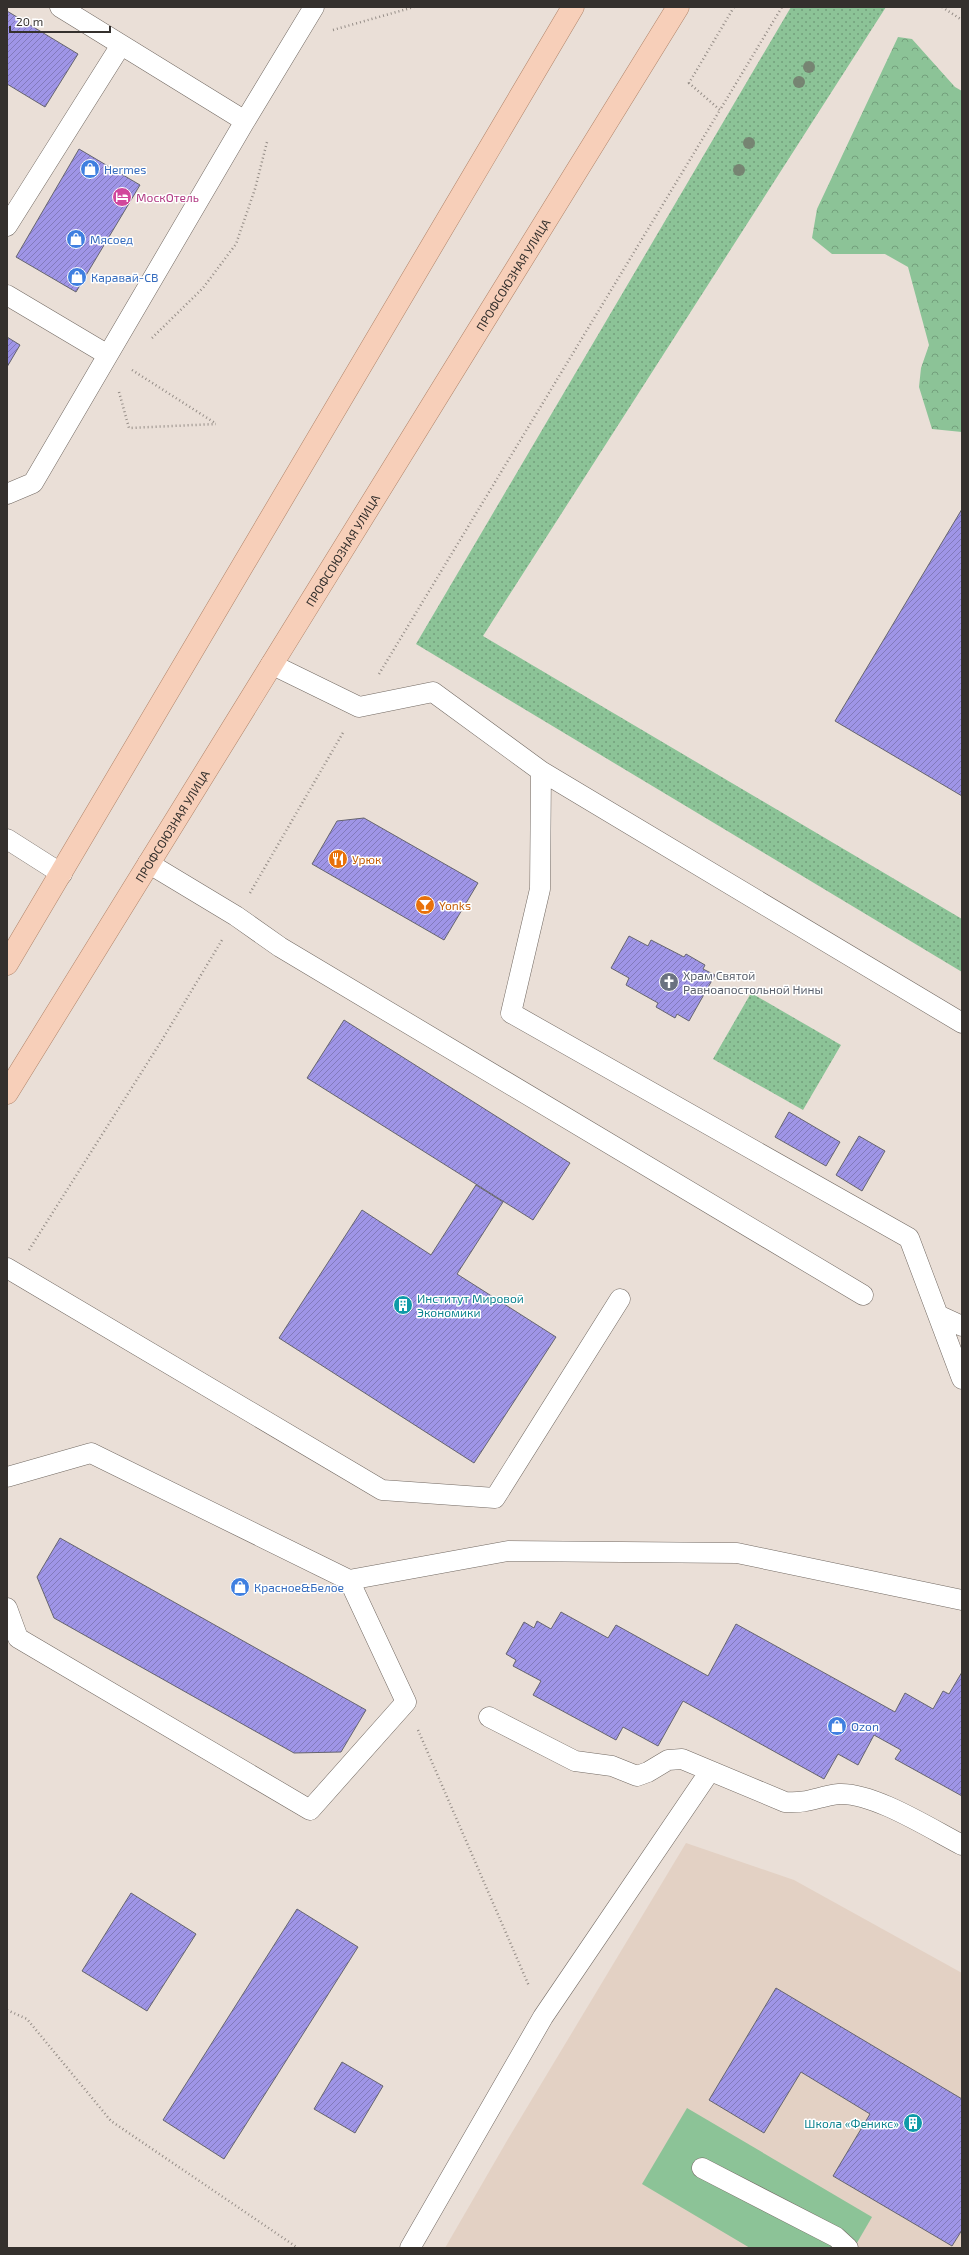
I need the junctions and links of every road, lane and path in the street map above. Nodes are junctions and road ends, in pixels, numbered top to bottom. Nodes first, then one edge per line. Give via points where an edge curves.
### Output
1 (60, 7) edge
2 (314, 7) edge
3 (414, 7) edge
4 (573, 7) edge
5 (678, 7) edge
6 (734, 7) edge
7 (782, 7) edge
8 (942, 7) edge
9 (962, 20) edge
10 (292, 43) junction
11 (121, 45) junction
12 (249, 114) junction
13 (7, 226) edge
14 (7, 295) edge
15 (112, 348) junction
16 (7, 494) edge
17 (271, 664) junction
18 (541, 772) junction
19 (7, 839) edge
20 (148, 863) junction
21 (62, 874) junction
22 (7, 964) edge
23 (962, 1023) edge
24 (7, 1093) edge
25 (7, 1268) edge
26 (863, 1295) dead end
27 (620, 1299) dead end
28 (938, 1315) junction
29 (962, 1326) edge
30 (962, 1379) edge
31 (7, 1477) edge
32 (348, 1580) junction
33 (962, 1600) edge
34 (7, 1608) edge
35 (406, 1702) junction
36 (489, 1717) dead end
37 (710, 1771) junction
38 (962, 1845) edge
39 (7, 2010) edge
40 (543, 2017) junction
41 (702, 2168) dead end
42 (298, 2248) edge
43 (410, 2248) edge
44 (848, 2248) edge

1 - 11 lane
2 - 10 lane
3 - 10 path
4 - 21 main road
5 - 17 main road, ПРОФСОЮЗНАЯ УЛИЦА
6 - 7 path via 689,83 720,110
8 - 9 path
10 - 12 lane
11 - 12 lane
11 - 13 lane
12 - 15 lane
12 - 15 path via 269,134 255,189 236,244 203,288 152,338
14 - 15 lane
15 - 15 path via 190,407 216,424 130,428
15 - 16 lane via 33,483
17 - 18 lane via 359,707 433,692
17 - 20 main road, ПРОФСОЮЗНАЯ УЛИЦА
18 - 23 lane
18 - 28 lane via 540,889 511,1013 909,1238
19 - 21 lane
20 - 24 main road, ПРОФСОЮЗНАЯ УЛИЦА
20 - 26 lane via 236,916 280,947
21 - 22 main road
25 - 27 lane via 382,1490 495,1498
28 - 29 lane
28 - 30 lane
31 - 32 lane via 91,1453
32 - 33 lane via 508,1551 737,1553
32 - 35 lane
34 - 35 lane via 18,1638 310,1810
35 - 40 path
36 - 37 lane via 575,1761 612,1766 637,1776 668,1760 682,1759
37 - 38 lane via 785,1802 800,1804 839,1794 872,1800
37 - 40 lane
39 - 42 path via 27,2019 111,2121
40 - 43 lane
41 - 44 lane via 836,2237

